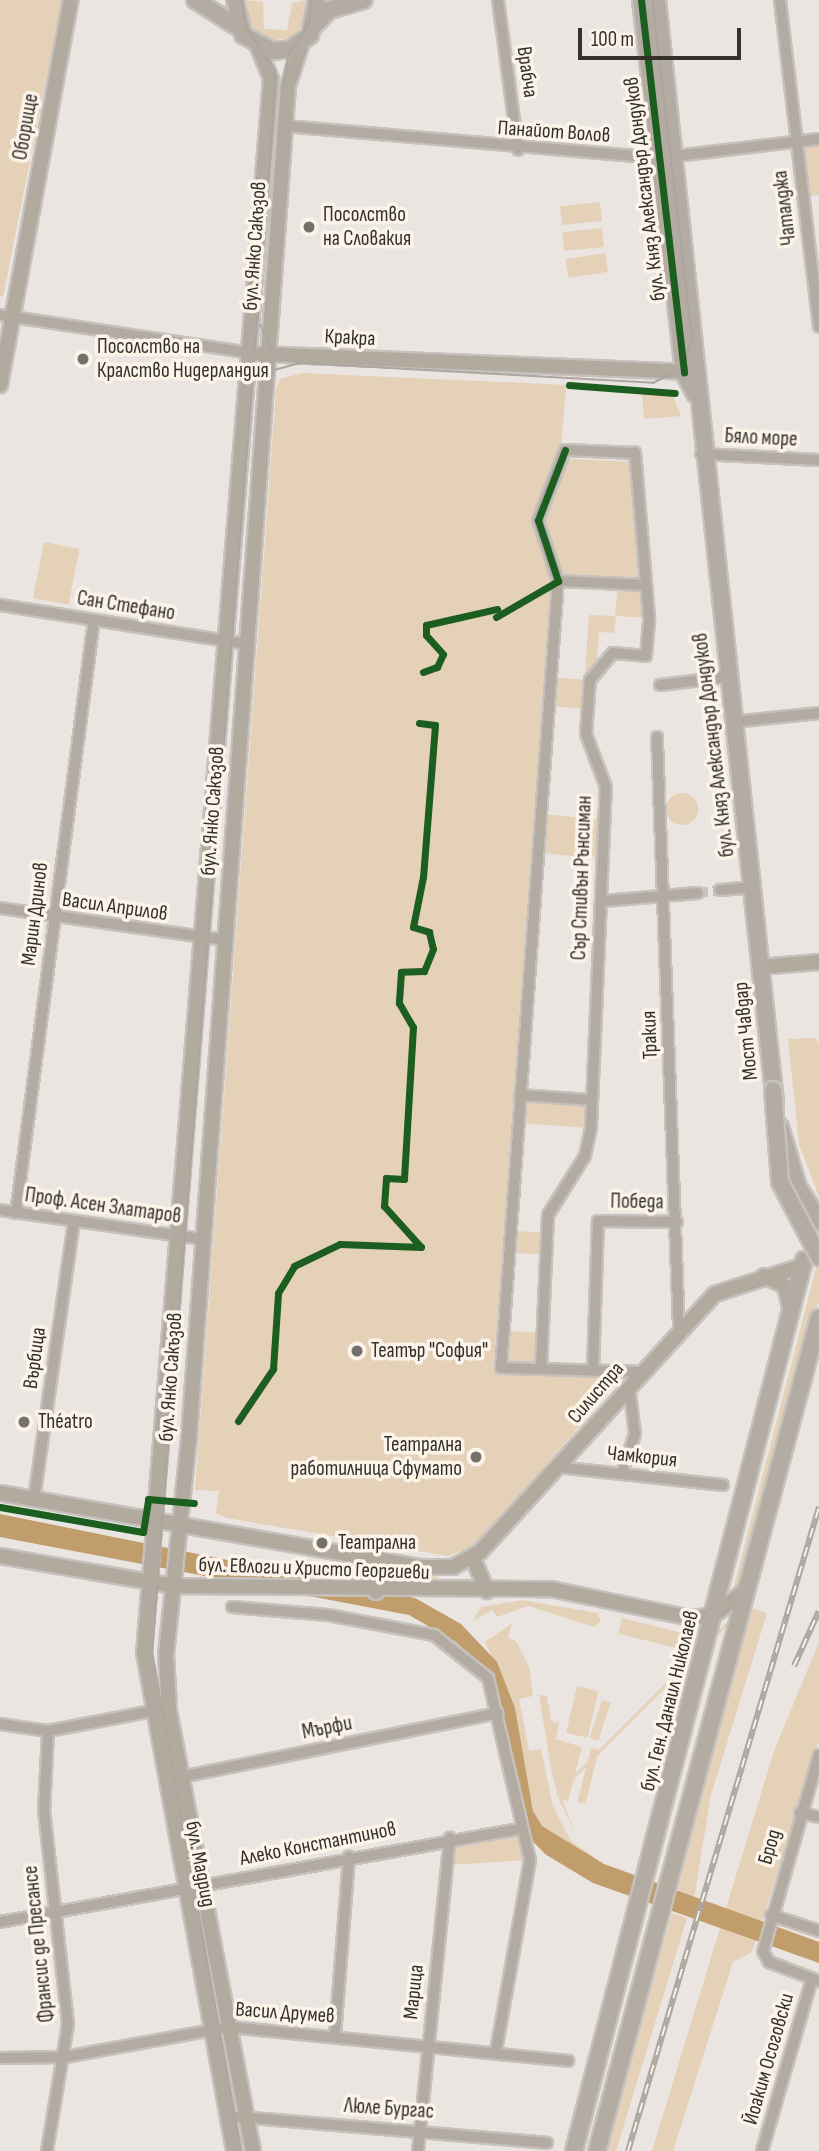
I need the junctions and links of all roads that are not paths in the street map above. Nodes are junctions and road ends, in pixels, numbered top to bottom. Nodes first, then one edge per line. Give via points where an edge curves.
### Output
1 (71, 0) edge
2 (195, 0) edge
3 (235, 0) edge
4 (317, 0) edge
5 (365, 0) edge
6 (498, 0) edge
7 (641, 0) edge
8 (657, 0) edge
9 (780, 0) edge
10 (315, 25) junction
11 (238, 27) junction
12 (302, 43) junction
13 (258, 47) junction
14 (285, 126) junction
15 (819, 139) edge
16 (797, 142) junction
17 (518, 150) junction
18 (667, 157) junction
19 (6, 316) edge
20 (819, 327) edge
21 (250, 353) junction
22 (269, 355) junction
23 (692, 372) junction
24 (0, 385) edge
25 (701, 454) junction
26 (819, 460) edge
27 (558, 581) junction
28 (646, 585) junction
29 (0, 605) edge
30 (94, 620) junction
31 (228, 642) junction
32 (246, 644) junction
33 (727, 677) junction
34 (660, 685) dead end
35 (819, 713) edge
36 (733, 722) junction
37 (657, 737) dead end
38 (752, 887) junction
39 (720, 890) tunnel mouth
40 (698, 893) tunnel mouth
41 (664, 896) junction
42 (604, 901) junction
43 (0, 908) edge
44 (54, 917) junction
45 (205, 938) junction
46 (224, 940) junction
47 (819, 962) edge
48 (760, 967) junction
49 (773, 1090) junction
50 (520, 1095) junction
51 (592, 1100) junction
52 (0, 1210) edge
53 (16, 1213) junction
54 (677, 1222) junction
55 (74, 1223) junction
56 (818, 1229) edge
57 (182, 1238) junction
58 (201, 1239) junction
59 (808, 1261) edge
60 (763, 1276) junction
61 (790, 1307) junction
62 (819, 1318) edge
63 (679, 1331) junction
64 (541, 1369) junction
65 (593, 1371) junction
66 (642, 1372) junction
67 (629, 1386) junction
68 (557, 1467) junction
69 (622, 1474) junction
70 (723, 1485) dead end
71 (0, 1493) edge
72 (34, 1499) junction
73 (159, 1521) junction
74 (181, 1525) junction
75 (0, 1556) edge
76 (472, 1558) junction
77 (384, 1560) junction
78 (152, 1582) junction
79 (174, 1586) junction
80 (746, 1590) junction
81 (488, 1591) junction
82 (376, 1592) junction
83 (232, 1607) dead end
84 (713, 1615) junction
85 (169, 1709) junction
86 (150, 1712) junction
87 (498, 1713) junction
88 (0, 1724) edge
89 (48, 1731) junction
90 (819, 1755) edge
91 (182, 1777) junction
92 (163, 1780) junction
93 (800, 1813) junction
94 (819, 1817) edge
95 (519, 1829) junction
96 (450, 1838) junction
97 (349, 1857) junction
98 (202, 1885) junction
99 (184, 1889) junction
100 (56, 1913) junction
101 (770, 1918) junction
102 (0, 1922) edge
103 (819, 1931) edge
104 (816, 1980) edge
105 (229, 2027) junction
106 (210, 2030) junction
107 (335, 2035) junction
108 (428, 2044) junction
109 (496, 2050) junction
110 (65, 2057) junction
111 (0, 2058) edge
112 (568, 2060) dead end
113 (227, 2116) junction
114 (247, 2118) junction
115 (420, 2130) junction
116 (547, 2143) dead end
117 (47, 2151) edge
118 (234, 2151) edge
119 (254, 2151) edge
120 (418, 2151) edge
121 (574, 2151) edge
122 (597, 2151) edge
123 (762, 2151) edge

1 - 19 main road, Оборище
2 - 11 main road
3 - 11 main road
4 - 10 main road
5 - 10 main road via 329,10
6 - 17 street, Врабча
7 - 18 main road, бул. Княз Александър Дондуков
8 - 18 main road, бул. Княз Александър Дондуков
9 - 16 street, Чаталджа
10 - 12 main road
11 - 13 main road
12 - 13 main road via 279,51
12 - 14 main road, бул. Янко Сакъзов via 293,63
13 - 21 main road, бул. Янко Сакъзов via 271,79
14 - 17 street, Панайот Волов
14 - 22 main road, бул. Янко Сакъзов
15 - 16 street, Панайот Волов
16 - 18 street, Панайот Волов
16 - 20 street, Чаталджа
17 - 18 street, Панайот Волов
18 - 23 main road, бул. Княз Александър Дондуков
19 - 21 street, Кракра
19 - 24 main road, Оборище
21 - 22 main road, Кракра
21 - 31 main road, бул. Янко Сакъзов
22 - 23 main road, Кракра
22 - 32 main road, бул. Янко Сакъзов
23 - 25 main road, бул. Княз Александър Дондуков
25 - 26 street, Бяло море
25 - 33 main road, бул. Княз Александър Дондуков
27 - 28 street
27 - 28 street, Сър Стивън Рънсиман via 538,520 565,450 635,453
27 - 50 street
28 - 42 street, Сър Стивън Рънсиман via 646,656 613,653 590,680 586,734 606,787
29 - 30 street, Сан Стефано
30 - 31 street, Сан Стефано
30 - 44 street, Марин Дринов
31 - 32 street, Сан Стефано
31 - 45 main road, бул. Янко Сакъзов
32 - 46 main road, бул. Янко Сакъзов
33 - 34 street
33 - 36 main road, бул. Княз Александър Дондуков
35 - 36 street
36 - 38 main road, бул. Княз Александър Дондуков
37 - 41 street, Тракия
38 - 39 street
38 - 48 main road, бул. Княз Александър Дондуков
40 - 41 street
41 - 42 street
41 - 54 street, Тракия
42 - 51 street, Сър Стивън Рънсиман
43 - 44 street, Васил Априлов
44 - 45 street, Васил Априлов
44 - 53 street, Марин Дринов
45 - 46 street, Васил Априлов
45 - 57 main road, бул. Янко Сакъзов
46 - 58 main road, бул. Янко Сакъзов
47 - 48 main road
48 - 49 main road, Мост Чавдар
49 - 56 main road, Мост Чавдар, bridge via 790,1164
49 - 59 main road, Мост Чавдар, bridge via 780,1182
50 - 51 street
50 - 64 street via 501,1368
51 - 64 street, Сър Стивън Рънсиман via 585,1156 548,1215
52 - 53 street, Проф. Асен Златаров
53 - 55 street, Проф. Асен Златаров
54 - 63 street, Тракия
54 - 65 street, Победа via 597,1221
55 - 57 street, Проф. Асен Златаров
55 - 72 street, Върбица
57 - 58 street, Проф. Асен Златаров
57 - 73 main road, бул. Янко Сакъзов
58 - 74 main road, бул. Янко Сакъзов
59 - 60 main road, Силистра
59 - 61 main road, бул. Ген. Данаил Николаев
60 - 61 main road via 785,1286
60 - 63 main road, Силистра via 715,1294
61 - 84 main road, бул. Ген. Данаил Николаев
62 - 80 main road, бул. Ген. Данаил Николаев
63 - 66 main road, Силистра
64 - 65 street
65 - 66 street
66 - 67 main road, Силистра
67 - 68 main road, Силистра
67 - 69 street via 635,1434
68 - 69 street, Чамкория
68 - 76 main road, Силистра
69 - 70 street, Чамкория
71 - 72 main road, бул. Евлоги и Христо Георгиеви
72 - 73 main road, бул. Евлоги и Христо Георгиеви
73 - 74 main road, бул. Евлоги и Христо Георгиеви
73 - 78 main road, бул. Янко Сакъзов
74 - 77 main road, бул. Евлоги и Христо Георгиеви
74 - 79 main road, бул. Янко Сакъзов
75 - 78 main road, бул. Евлоги и Христо Георгиеви
76 - 77 main road, бул. Евлоги и Христо Георгиеви via 439,1569
76 - 81 main road
77 - 82 main road via 371,1577
78 - 79 main road, бул. Евлоги и Христо Георгиеви
78 - 86 main road, бул. Мадрид via 144,1653
79 - 82 main road, бул. Евлоги и Христо Георгиеви
79 - 85 main road, бул. Мадрид via 166,1654
80 - 84 main road
80 - 122 main road, бул. Ген. Данаил Николаев
81 - 82 main road, бул. Евлоги и Христо Георгиеви
81 - 84 main road, бул. Евлоги и Христо Георгиеви via 551,1590 691,1618
83 - 87 street, бул. Евлоги и Христо Георгиеви via 328,1615 434,1635 488,1678
84 - 121 main road, бул. Ген. Данаил Николаев
85 - 86 street
85 - 91 main road, бул. Мадрид
86 - 89 street
86 - 92 main road, бул. Мадрид
87 - 91 street, Мърфи
87 - 95 street, бул. Евлоги и Христо Георгиеви
88 - 89 street
89 - 100 street, Франсис де Пресансе via 44,1811
90 - 93 street, Брод
91 - 92 street, Мърфи
91 - 98 main road, бул. Мадрид
92 - 99 main road, бул. Мадрид
93 - 94 street
93 - 101 street, Брод
95 - 96 street, Алеко Константинов
95 - 109 street, бул. Евлоги и Христо Георгиеви via 530,1860
96 - 97 street, Алеко Константинов
96 - 108 street, Марица
97 - 98 street, Алеко Константинов
97 - 107 street
98 - 99 street, Алеко Константинов
98 - 105 main road, бул. Мадрид
99 - 100 street, Алеко Константинов
99 - 106 main road, бул. Мадрид
100 - 102 street, Алеко Константинов
100 - 110 street, Франсис де Пресансе via 68,2024
101 - 103 street
101 - 104 street, Брод via 763,1949 769,1962
104 - 123 street, Йоаким Осоговски
105 - 106 street, Васил Друмев
105 - 107 street, Васил Друмев
105 - 114 main road, бул. Мадрид
106 - 110 street, Васил Друмев
106 - 113 main road, бул. Мадрид
107 - 108 street, Васил Друмев
108 - 109 street, Васил Друмев
108 - 115 street, Марица
109 - 112 street, Васил Друмев
110 - 111 street, Васил Друмев
110 - 117 street, Франсис де Пресансе
113 - 114 street, Люле Бургас
113 - 118 main road, бул. Мадрид
114 - 115 street, Люле Бургас
114 - 119 main road, бул. Мадрид
115 - 116 street, Люле Бургас
115 - 120 street, Марица

